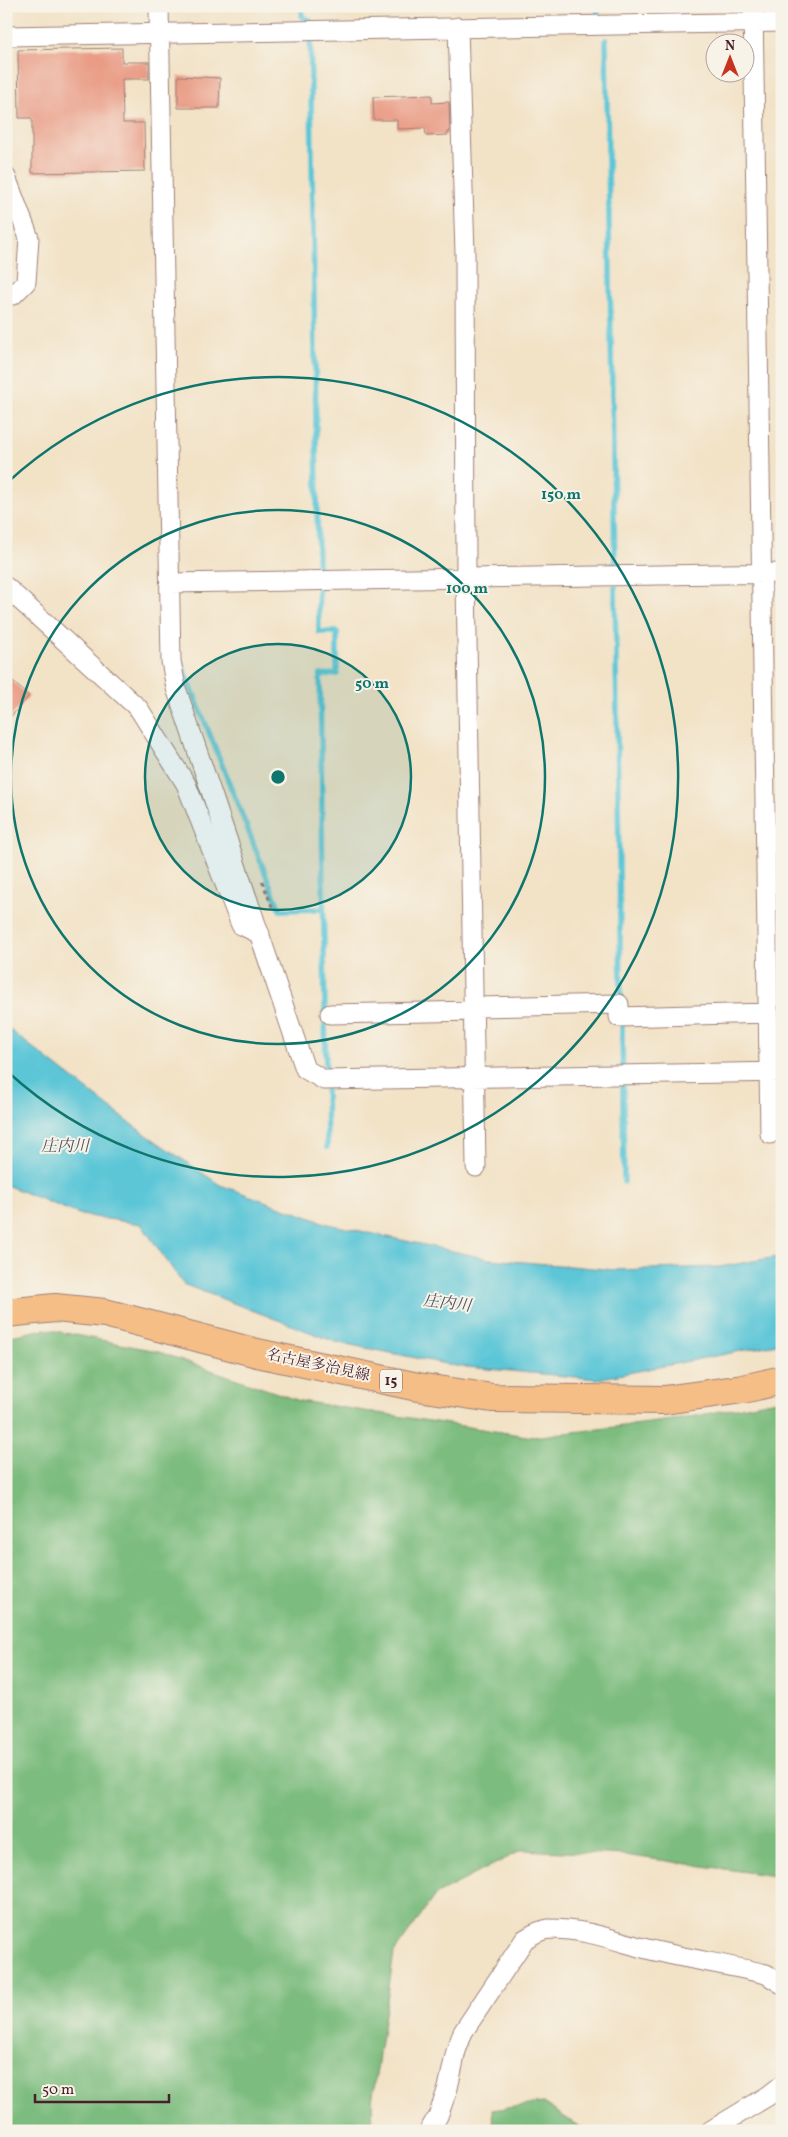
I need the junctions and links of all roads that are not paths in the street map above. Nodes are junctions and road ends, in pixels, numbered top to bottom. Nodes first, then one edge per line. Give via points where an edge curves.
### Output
1 (160, 6) edge
2 (754, 14) edge
3 (782, 22) edge
4 (458, 27) junction
5 (160, 31) junction
6 (6, 36) edge
7 (6, 177) edge
8 (6, 295) edge
9 (782, 573) edge
10 (763, 574) junction
11 (466, 580) junction
12 (170, 583) junction
13 (6, 587) edge
14 (260, 934) junction
15 (773, 1006) edge
16 (475, 1009) junction
17 (330, 1014) dead end
18 (776, 1072) edge
19 (476, 1077) junction
20 (770, 1134) dead end
21 (476, 1167) dead end
22 (6, 1313) edge
23 (782, 1380) edge
24 (782, 1984) edge
25 (782, 2085) edge
26 (429, 2131) edge
27 (710, 2131) edge

1 - 5 street
2 - 3 street
2 - 4 street
2 - 10 street
4 - 5 street
4 - 11 street via 464,254
5 - 6 street
5 - 12 street
7 - 8 street via 29,238 26,282 13,295
9 - 10 street
10 - 11 street
10 - 15 street
11 - 12 street
11 - 16 street
12 - 14 street via 171,661 176,688
13 - 14 street via 140,709 186,784 241,926
14 - 19 street via 305,1069 324,1080
15 - 16 street via 619,1017 619,1004
15 - 18 street
16 - 17 street
16 - 19 street
18 - 19 street
18 - 20 street
19 - 21 street
22 - 23 main road, 名古屋多治見線 / 15 via 55,1308 105,1313 257,1353 418,1387 492,1398 664,1400
24 - 26 street via 766,1974 638,1946 604,1935 547,1929 535,1933 525,1939 463,2032 448,2088
25 - 27 street

